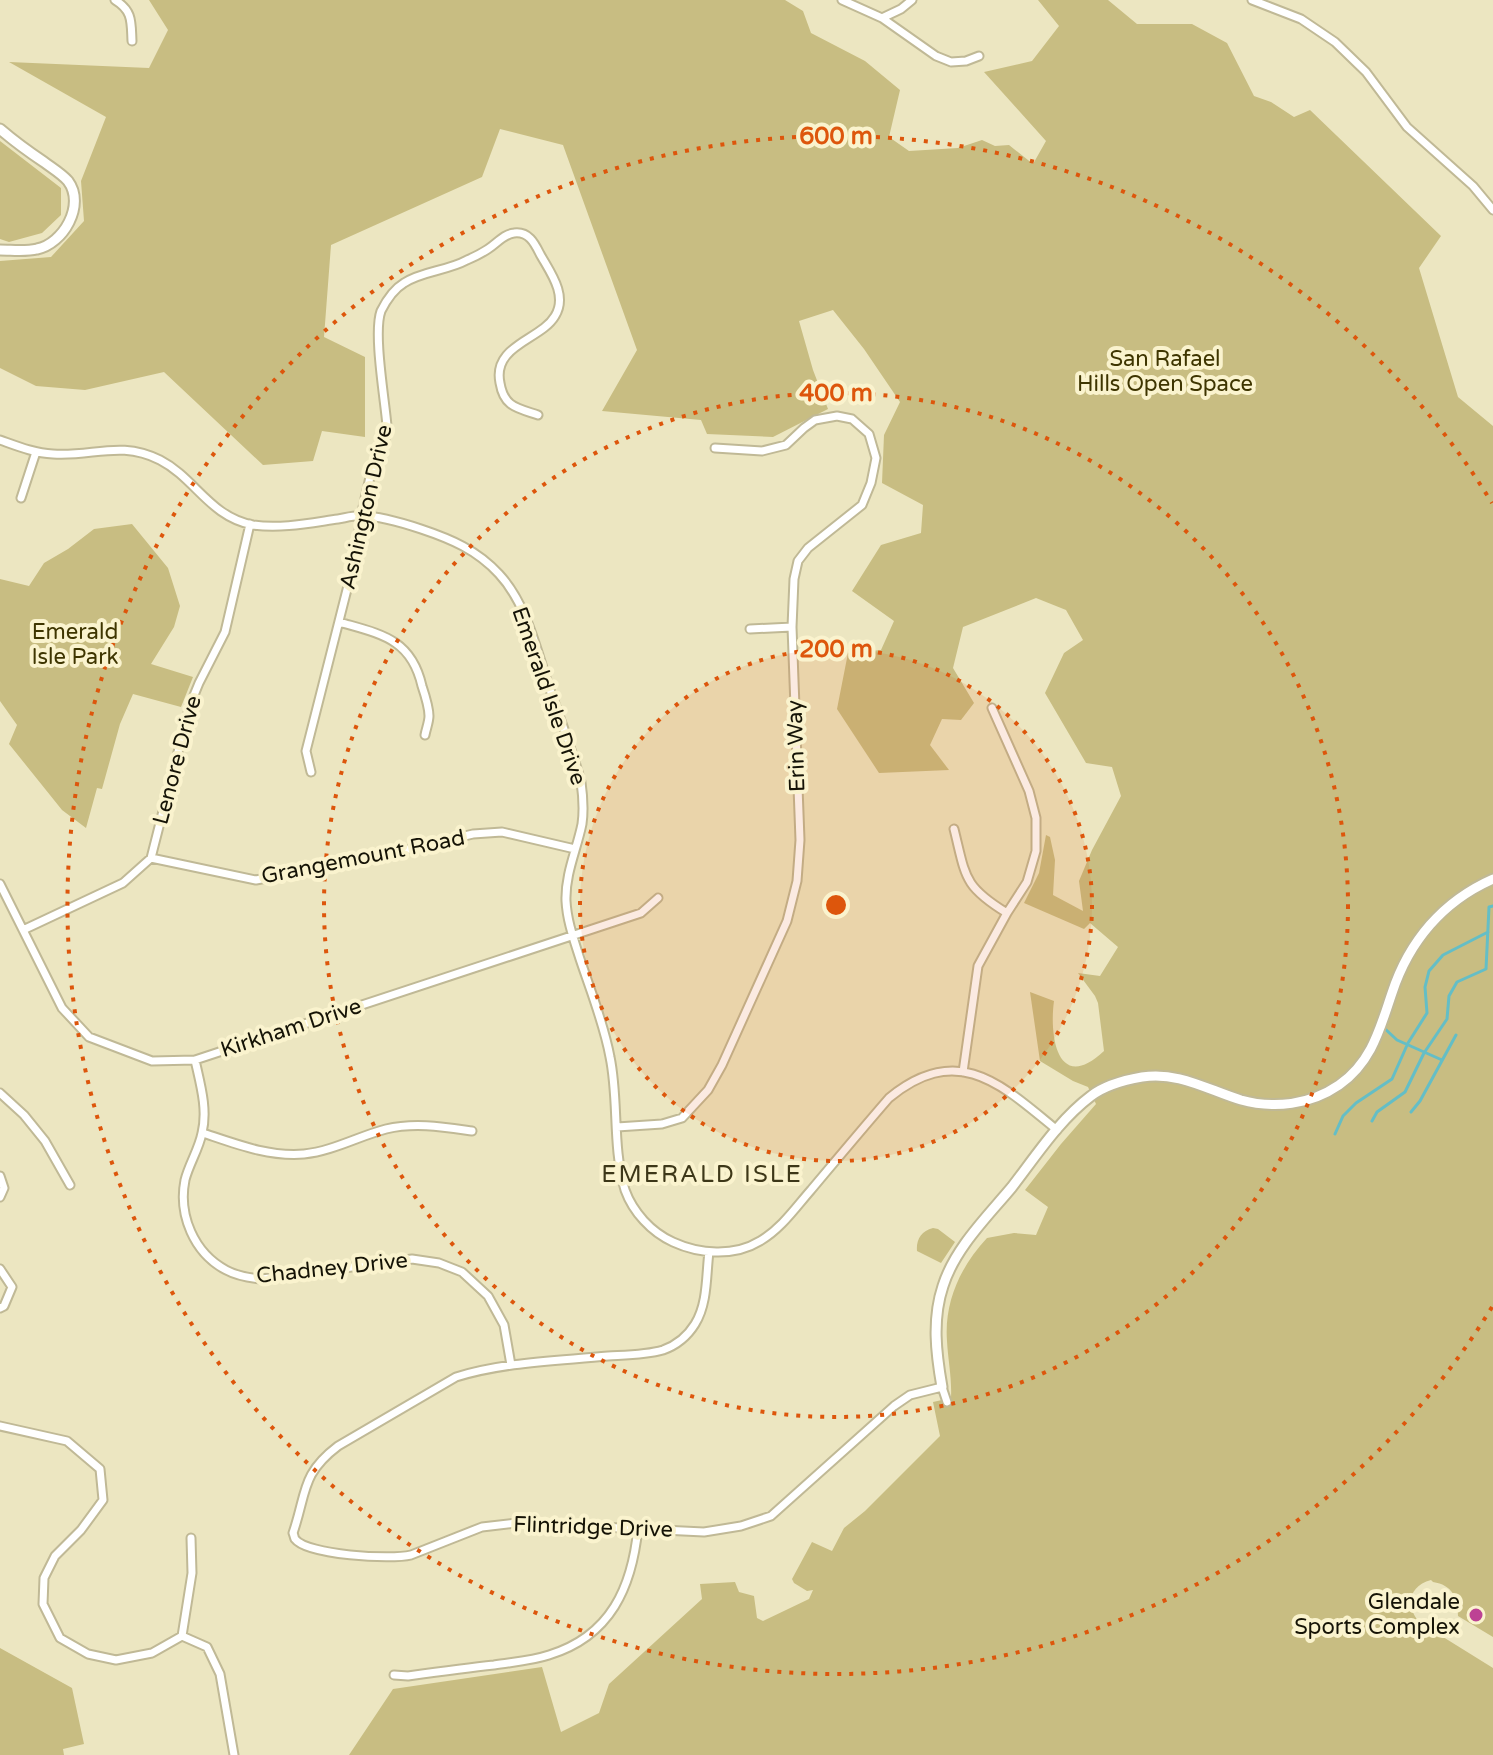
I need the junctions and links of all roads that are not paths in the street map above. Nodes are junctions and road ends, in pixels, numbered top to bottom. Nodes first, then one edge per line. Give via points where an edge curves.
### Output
1 (115, 0) edge
2 (842, 0) edge
3 (912, 0) edge
4 (1252, 0) edge
5 (882, 18) junction
6 (132, 41) dead end
7 (979, 56) dead end
8 (0, 129) edge
9 (1493, 210) edge
10 (0, 250) edge
11 (538, 415) dead end
12 (0, 440) edge
13 (715, 448) dead end
14 (36, 452) junction
15 (21, 498) dead end
16 (361, 516) junction
17 (250, 524) junction
18 (339, 622) junction
19 (792, 627) junction
20 (750, 629) dead end
21 (992, 708) dead end
22 (425, 735) dead end
23 (311, 772) dead end
24 (954, 829) dead end
25 (575, 849) junction
26 (151, 858) junction
27 (1493, 879) edge
28 (0, 884) edge
29 (658, 898) dead end
30 (1007, 913) junction
31 (23, 930) junction
32 (573, 936) junction
33 (195, 1060) junction
34 (963, 1072) junction
35 (0, 1093) edge
36 (617, 1127) junction
37 (1057, 1130) junction
38 (472, 1131) dead end
39 (203, 1133) junction
40 (0, 1176) edge
41 (70, 1185) dead end
42 (0, 1197) edge
43 (709, 1252) junction
44 (0, 1269) edge
45 (0, 1308) edge
46 (511, 1365) junction
47 (942, 1387) junction
48 (947, 1402) dead end
49 (0, 1426) edge
50 (638, 1528) junction
51 (191, 1538) dead end
52 (182, 1636) junction
53 (394, 1675) dead end
54 (234, 1755) edge

1 - 6 street via 126,8
2 - 5 street
3 - 5 street
4 - 9 street via 1301,19 1335,42 1366,72 1407,127
5 - 7 street via 951,62
8 - 10 street via 66,178 75,201 67,226 50,244
11 - 16 street, Ashington Drive via 511,406 498,376 512,348 555,316 558,287 532,239 514,233 464,262 405,282 382,309 377,325 386,436
12 - 14 street, Emerald Isle Drive
13 - 19 street, Erin Way via 762,451 786,445 815,420 837,416 852,419 869,434 876,458 871,483 862,505 798,561
14 - 15 street
14 - 17 street, Emerald Isle Drive via 118,449 145,454 178,472 211,505
16 - 17 street, Emerald Isle Drive via 285,526
16 - 18 street, Ashington Drive
16 - 25 street, Emerald Isle Drive via 450,539 486,562 511,590 529,627 581,782 582,816
17 - 26 street, Lenore Drive via 225,632 190,705
18 - 22 street via 382,634 409,655 419,671 429,716
18 - 23 street, Ashington Drive via 306,751
19 - 20 street
19 - 36 street, Erin Way via 800,840 787,921 708,1090 682,1118
21 - 30 street via 1036,818 1036,851 1027,882
24 - 30 street via 965,874 984,898
25 - 26 street, Grangemount Road via 502,832 473,834 256,880
25 - 32 street, Emerald Isle Drive via 566,893
26 - 31 street via 123,883
27 - 37 street via 1459,897 1419,937 1400,971 1371,1051 1333,1089 1313,1099 1271,1105 1177,1078 1145,1077 1093,1095
28 - 31 street, Kirkham Drive
29 - 32 street, Kirkham Drive via 641,913
30 - 34 street via 976,975
31 - 33 street, Kirkham Drive via 62,1008 89,1037 152,1061
32 - 33 street, Kirkham Drive
32 - 36 street, Emerald Isle Drive via 611,1060
33 - 39 street, Chadney Drive via 204,1104
34 - 37 street, Emerald Isle Drive via 1004,1088
34 - 43 street, Emerald Isle Drive via 930,1074 903,1087 773,1231 743,1248
35 - 41 street via 45,1141
36 - 43 street, Emerald Isle Drive via 626,1192 642,1218 664,1237
37 - 47 street via 949,1270 936,1328
38 - 39 street via 413,1125 321,1152 294,1154 258,1151
39 - 46 street, Chadney Drive via 185,1178 184,1214 204,1253 225,1270 262,1279 412,1259 439,1263 462,1272 488,1296 504,1325
40 - 42 street
43 - 46 street, Flintridge Drive via 700,1316 675,1345 655,1352
44 - 45 street via 12,1287
46 - 50 street, Flintridge Drive via 456,1377 326,1455 308,1479 293,1533 297,1541 335,1553 402,1557 498,1524
47 - 48 street
47 - 50 street, Flintridge Drive via 910,1395 894,1406 771,1516 704,1532
49 - 52 street via 67,1441 100,1469 103,1500 55,1556 44,1578 43,1604 60,1638 88,1654 116,1660 152,1653
50 - 53 street via 633,1568 621,1595 600,1625 569,1648 539,1658
51 - 52 street via 192,1573
52 - 54 street via 207,1647 220,1674

